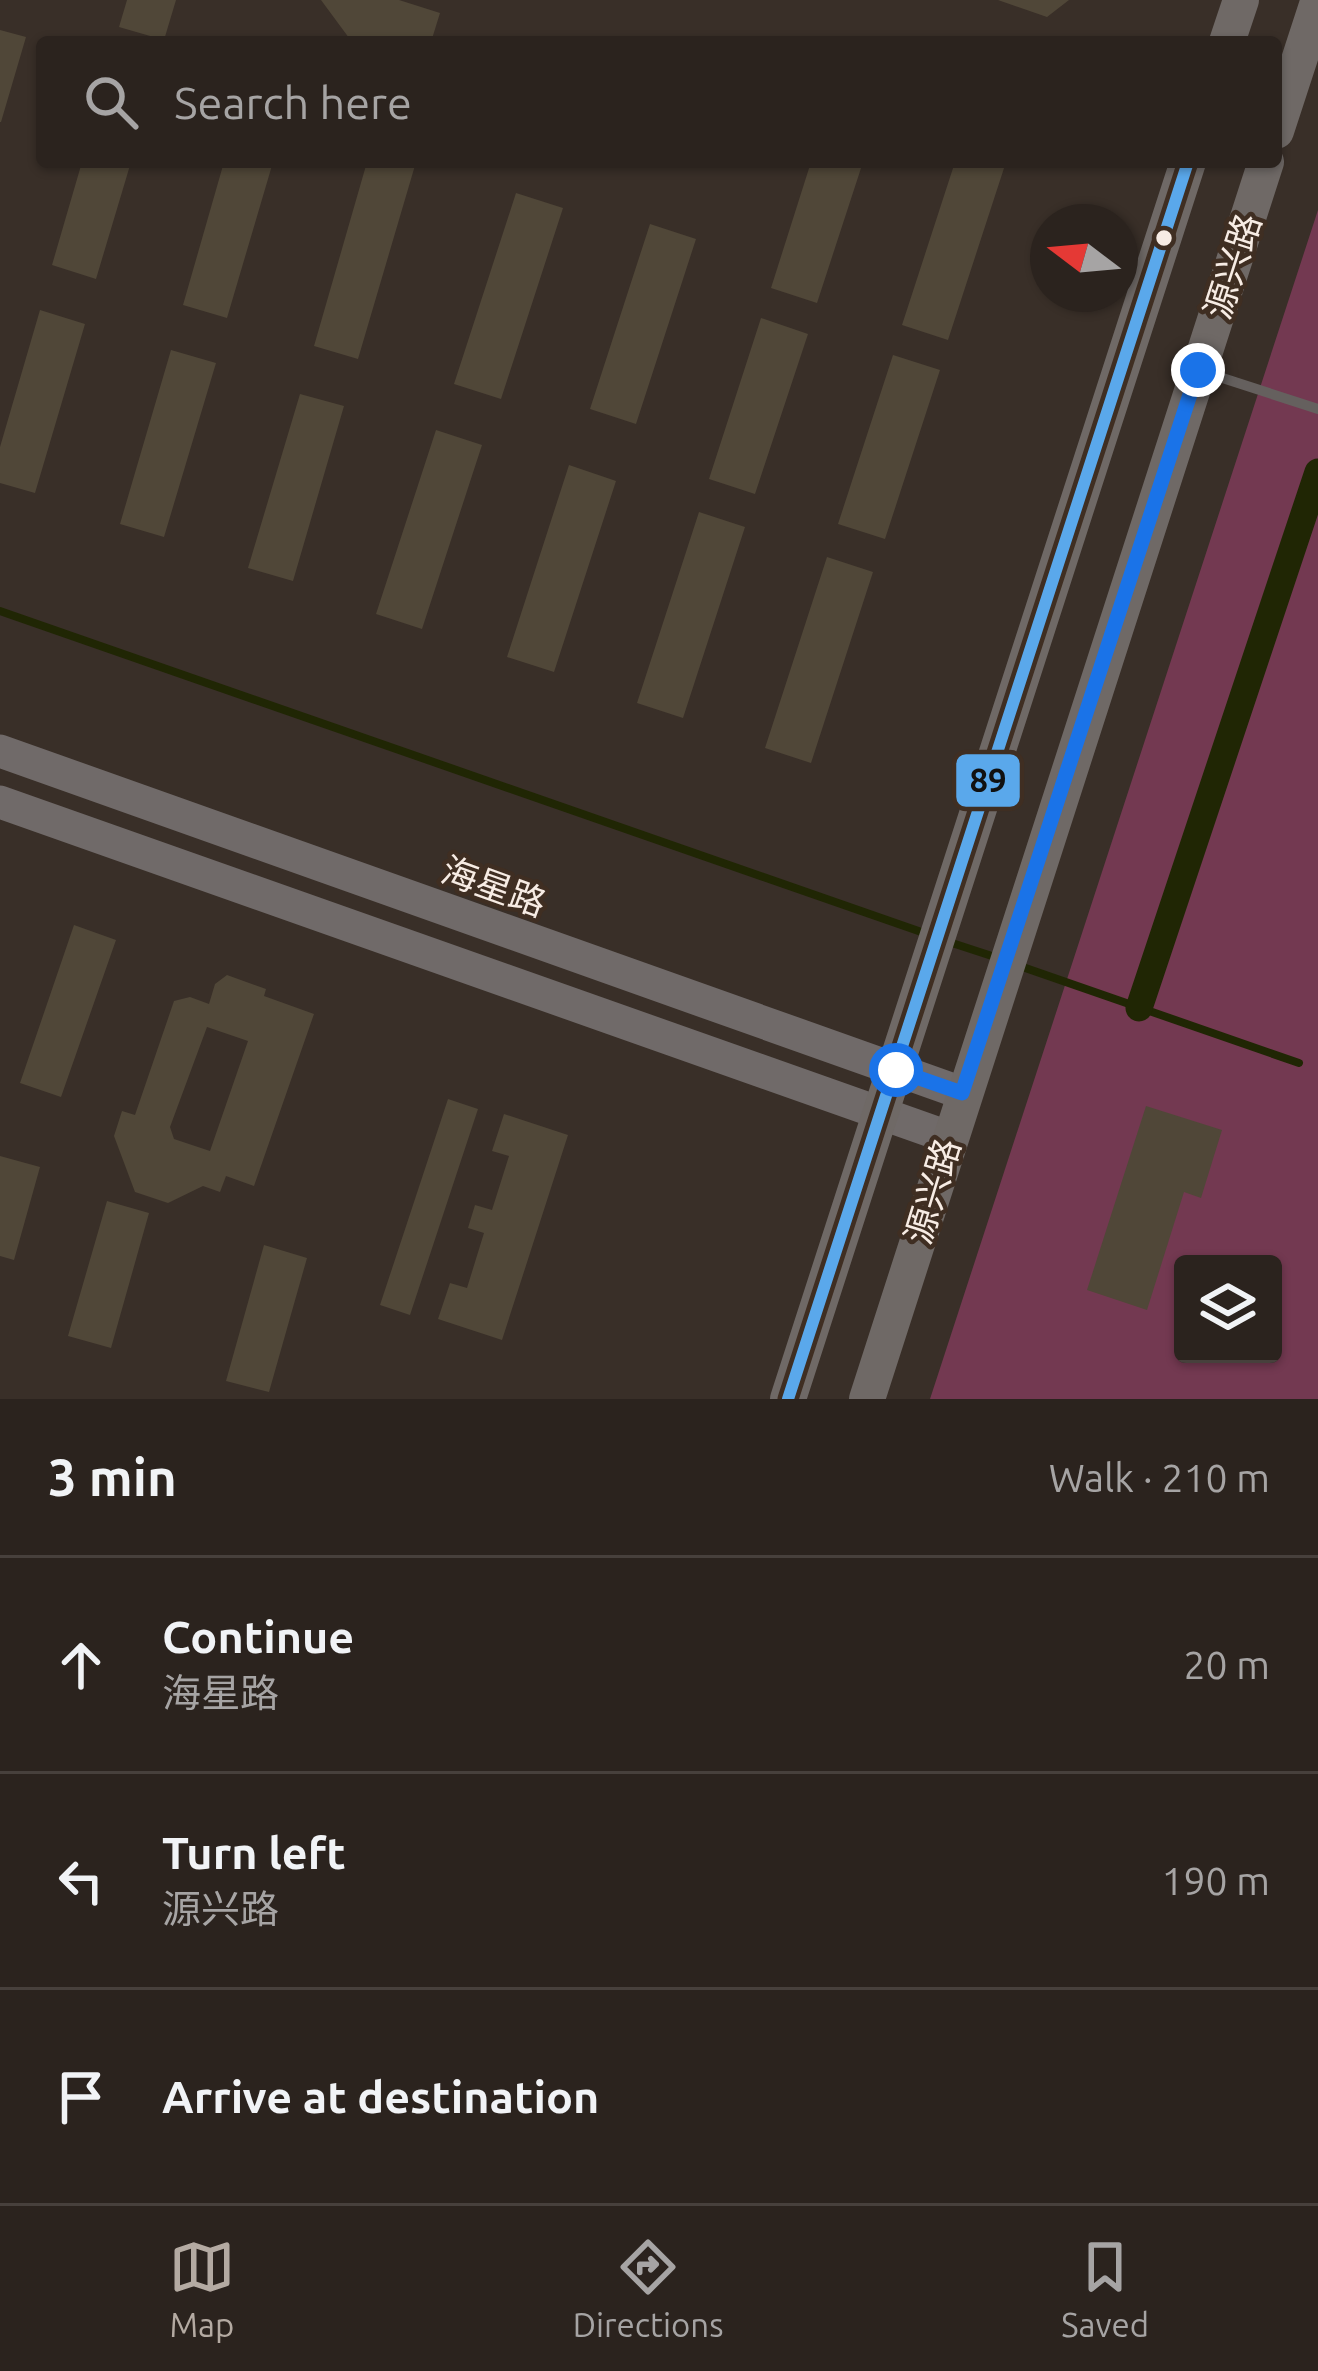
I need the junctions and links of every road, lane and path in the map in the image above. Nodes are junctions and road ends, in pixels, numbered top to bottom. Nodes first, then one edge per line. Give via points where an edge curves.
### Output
1 (1241, 0) edge
2 (1318, 2) edge
3 (1229, 36) edge
4 (1282, 113) edge
5 (1186, 168) edge
6 (1264, 168) edge
7 (1198, 370) junction
8 (1318, 409) edge
9 (0, 752) edge
10 (0, 802) edge
11 (896, 1070) junction
12 (962, 1093) junction
13 (882, 1114) junction
14 (948, 1137) junction
15 (788, 1399) edge
16 (867, 1399) edge

1 - 3 main road
2 - 4 main road
5 - 11 main road, 源兴路
6 - 7 main road, 源兴路
7 - 8 lane
7 - 12 main road, 源兴路
9 - 11 main road, 海星路
10 - 13 main road
11 - 12 main road, 海星路
11 - 13 main road, 源兴路
12 - 14 main road, 源兴路
13 - 14 main road
13 - 15 main road, 源兴路
14 - 16 main road, 源兴路

